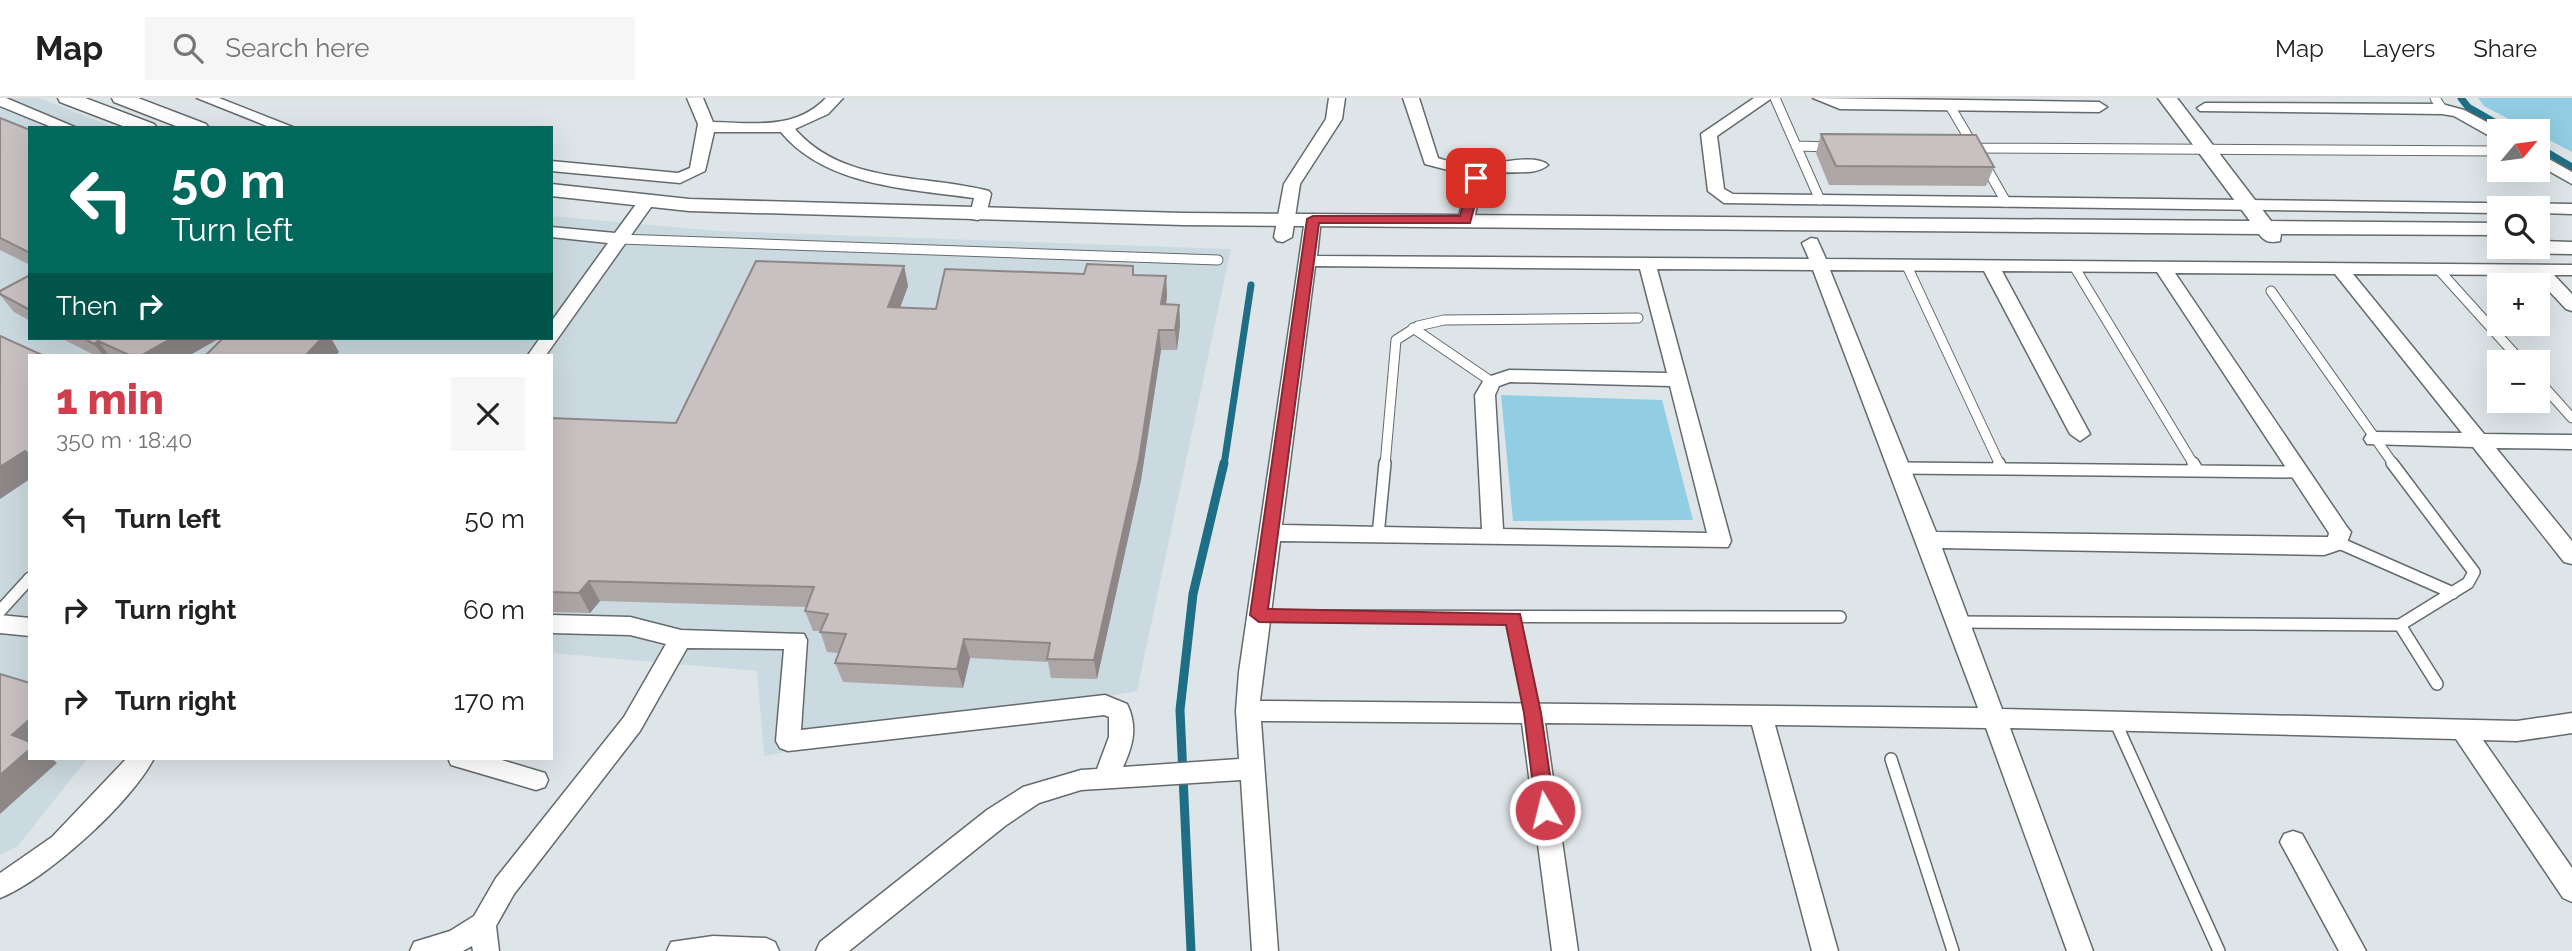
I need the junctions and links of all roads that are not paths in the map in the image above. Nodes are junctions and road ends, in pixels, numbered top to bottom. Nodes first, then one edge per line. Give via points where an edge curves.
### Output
1 (121, 98) edge
2 (205, 98) edge
3 (695, 98) edge
4 (835, 98) edge
5 (1337, 98) edge
6 (1411, 98) edge
7 (1764, 98) edge
8 (1775, 98) edge
9 (1821, 98) edge
10 (2166, 98) edge
11 (78, 99) edge
12 (0, 101) edge
13 (2439, 104) edge
14 (1950, 106) junction
15 (2099, 107) dead end
16 (2206, 108) dead end
17 (64, 126) edge
18 (142, 126) edge
19 (194, 126) edge
20 (282, 126) edge
21 (708, 127) junction
22 (2487, 128) edge
23 (787, 129) junction
24 (1796, 146) junction
25 (1837, 147) edge
26 (1961, 148) edge
27 (1975, 148) junction
28 (2207, 151) junction
29 (2487, 151) edge
30 (2550, 165) edge
31 (553, 166) edge
32 (1540, 166) dead end
33 (1474, 174) junction
34 (2572, 179) edge
35 (553, 190) edge
36 (1820, 200) junction
37 (2006, 202) junction
38 (2246, 203) junction
39 (553, 208) edge
40 (642, 209) junction
41 (2572, 209) edge
42 (978, 215) junction
43 (1466, 220) junction
44 (1284, 228) junction
45 (1312, 228) junction
46 (2487, 229) edge
47 (2550, 230) edge
48 (2572, 230) edge
49 (553, 232) edge
50 (2271, 235) junction
51 (620, 239) junction
52 (1811, 243) junction
53 (2487, 246) edge
54 (2550, 248) edge
55 (2572, 248) edge
56 (1218, 260) dead end
57 (1308, 261) junction
58 (1647, 263) junction
59 (1818, 265) junction
60 (1907, 266) junction
61 (1991, 267) junction
62 (2076, 268) junction
63 (2164, 269) junction
64 (2341, 270) junction
65 (2439, 270) junction
66 (2539, 270) junction
67 (2572, 270) edge
68 (2271, 291) dead end
69 (2572, 305) edge
70 (1638, 318) dead end
71 (1413, 328) junction
72 (553, 332) edge
73 (2511, 350) edge
74 (1677, 380) junction
75 (1492, 382) junction
76 (2550, 393) edge
77 (2572, 418) edge
78 (2080, 434) dead end
79 (2374, 439) junction
80 (2478, 440) junction
81 (2572, 442) edge
82 (1899, 468) junction
83 (2001, 468) junction
84 (2198, 471) junction
85 (2299, 472) junction
86 (1270, 533) junction
87 (1378, 536) junction
88 (1493, 537) junction
89 (1928, 540) junction
90 (2337, 542) junction
91 (2572, 556) edge
92 (28, 580) edge
93 (2453, 593) junction
94 (0, 611) edge
95 (1259, 615) junction
96 (1840, 617) dead end
97 (1514, 618) junction
98 (1957, 622) junction
99 (0, 624) edge
100 (553, 624) edge
101 (2400, 625) junction
102 (28, 627) edge
103 (681, 639) junction
104 (2437, 684) dead end
105 (1248, 711) junction
106 (1532, 713) junction
107 (1761, 715) junction
108 (1992, 718) junction
109 (2115, 721) junction
110 (2572, 723) edge
111 (2463, 730) junction
112 (1891, 759) dead end
113 (140, 760) edge
114 (467, 760) edge
115 (1241, 770) junction
116 (1117, 777) junction
117 (536, 780) dead end
118 (2293, 842) dead end
119 (0, 886) edge
120 (2572, 890) edge
121 (485, 938) edge
122 (423, 951) edge
123 (680, 951) edge
124 (766, 951) edge
125 (829, 951) edge
126 (1265, 951) edge
127 (1565, 951) edge
128 (1825, 951) edge
129 (1953, 951) edge
130 (2080, 951) edge
131 (2219, 951) edge
132 (2353, 951) edge

1 - 19 street
2 - 20 street
3 - 21 street
4 - 23 street via 816,116
5 - 44 street via 1335,119 1297,172
6 - 33 street via 1431,161
7 - 36 street via 1709,134 1716,191 1730,199
8 - 24 lane
9 - 14 street via 1840,104
10 - 28 street
11 - 18 street
12 - 17 street
13 - 16 street
13 - 22 street
14 - 15 street
14 - 27 lane
21 - 23 street
21 - 31 street via 697,171 690,176
23 - 42 street via 794,142 830,164 983,194
24 - 25 lane
24 - 36 lane
26 - 27 lane
27 - 28 lane
27 - 37 lane
28 - 29 lane
28 - 38 street
30 - 34 street
32 - 33 street via 1490,167
33 - 43 street via 1476,183
35 - 40 street
36 - 37 street
37 - 38 street
38 - 41 street
38 - 50 street
39 - 40 street
40 - 42 street via 689,205
40 - 44 street via 686,222
40 - 51 street
42 - 44 street
43 - 45 street
43 - 50 street
44 - 45 street
45 - 52 street
45 - 57 street
46 - 50 street
47 - 48 street
49 - 51 street
50 - 52 street
50 - 53 street
51 - 56 lane
51 - 72 street
52 - 59 street
54 - 55 street
57 - 58 street
57 - 86 street
58 - 59 street
58 - 74 street
59 - 60 street
59 - 82 street
60 - 61 street
60 - 83 lane
61 - 62 street
61 - 78 street
62 - 63 street
62 - 84 lane
63 - 64 street
63 - 85 street
64 - 65 street
64 - 80 street
65 - 66 street
65 - 73 lane
66 - 67 street
66 - 69 street
68 - 79 lane
70 - 71 lane via 1444,320
71 - 75 lane
71 - 87 lane via 1395,340
74 - 75 street via 1509,376
74 - 88 street via 1720,541
75 - 88 street via 1485,395
76 - 77 lane
79 - 80 street
79 - 93 lane via 2474,572 2468,583
80 - 81 street
80 - 91 street
82 - 83 lane
82 - 89 street
83 - 84 lane
84 - 85 lane
85 - 90 street via 2340,532
86 - 87 street
86 - 95 street
87 - 88 street
89 - 90 street via 2324,547
89 - 98 street
90 - 93 lane
92 - 94 lane
93 - 101 lane
95 - 97 lane
95 - 105 street
96 - 97 lane
97 - 106 lane
98 - 101 lane
98 - 108 street
99 - 102 street
100 - 103 street via 630,626
101 - 104 lane
103 - 116 street via 796,640 788,741 1105,705 1119,711 1124,726
103 - 121 street via 632,724 505,886
105 - 106 street
105 - 115 street
106 - 107 street
106 - 127 street
107 - 108 street
107 - 128 street
108 - 109 street
108 - 130 street
109 - 111 street
109 - 131 lane
110 - 111 street via 2517,731
111 - 120 street
112 - 129 lane
113 - 119 street via 73,838 40,865
114 - 117 street
115 - 116 street
115 - 126 street
116 - 125 street via 1081,780 1032,794
118 - 132 street
121 - 122 street
123 - 124 street

